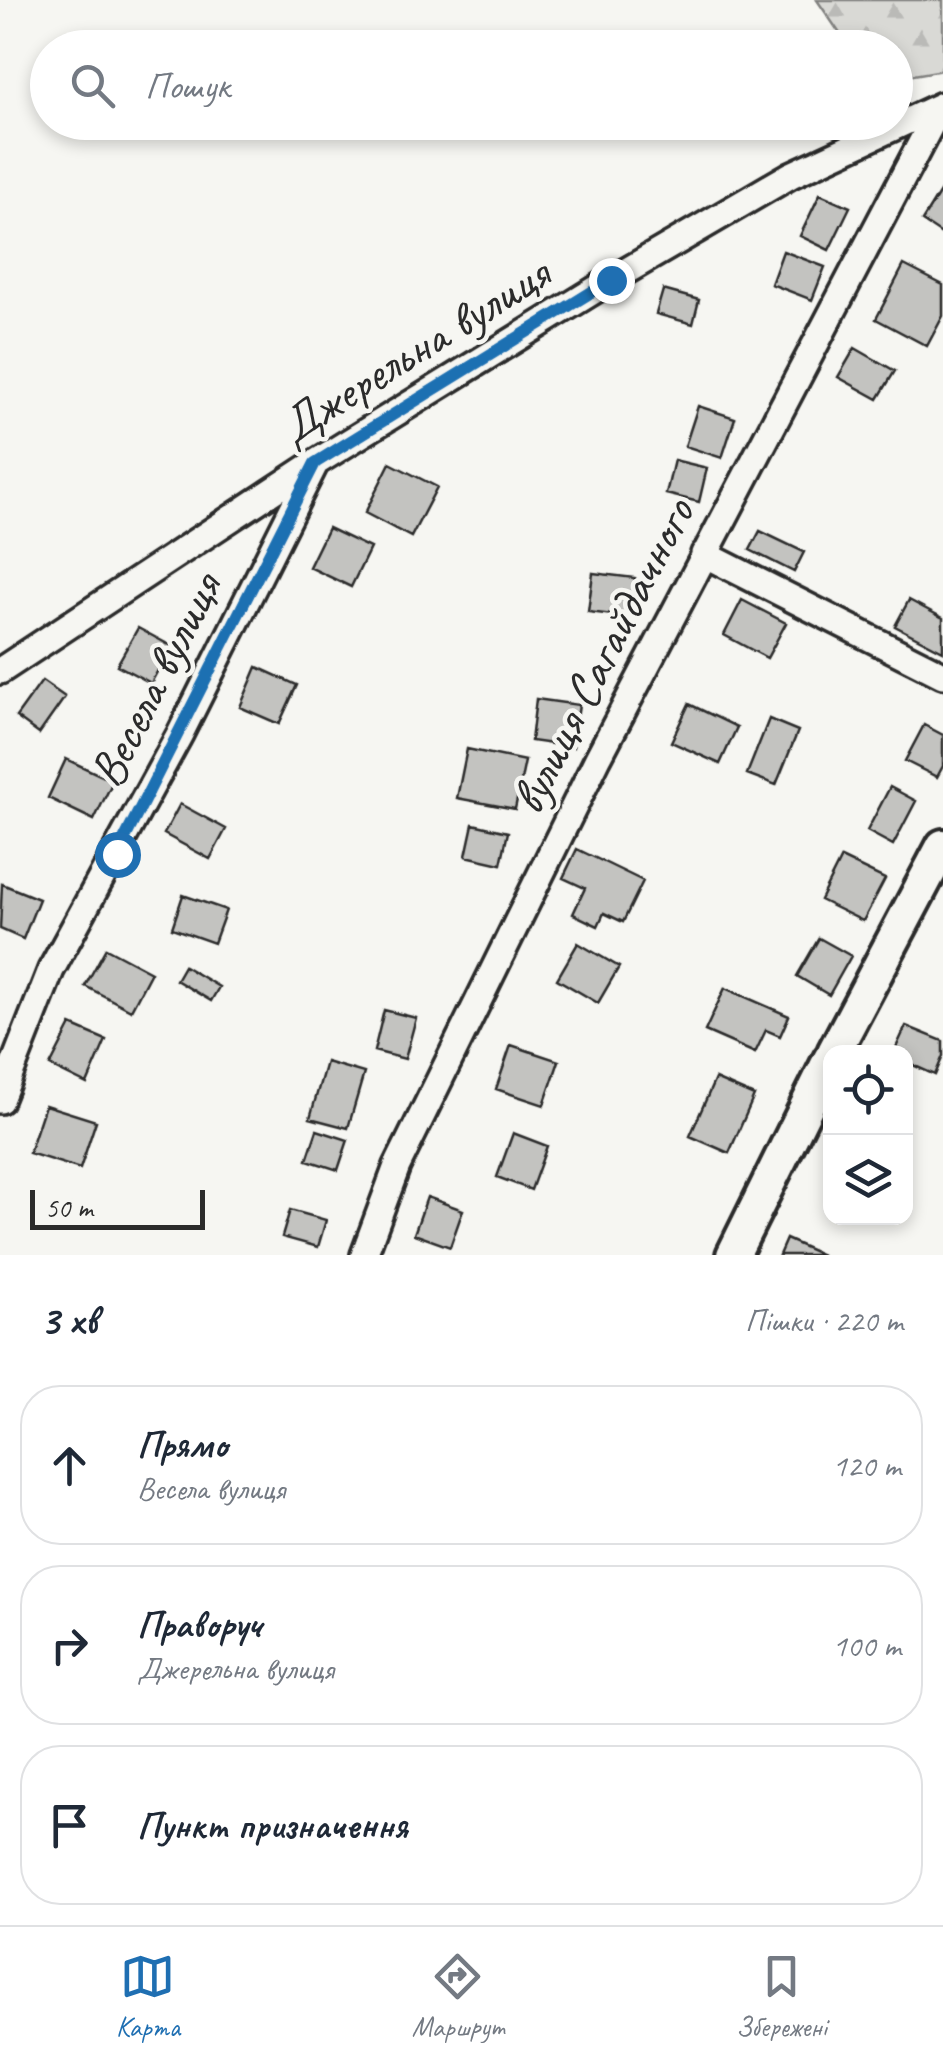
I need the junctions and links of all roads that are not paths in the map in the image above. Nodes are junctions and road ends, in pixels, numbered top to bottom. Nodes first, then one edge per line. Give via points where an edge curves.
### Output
1 (941, 105) edge
2 (913, 118) edge
3 (866, 140) edge
4 (315, 463) junction
5 (704, 554) junction
6 (0, 671) edge
7 (943, 675) edge
8 (943, 846) edge
9 (838, 1045) edge
10 (823, 1074) edge
11 (0, 1100) edge
12 (364, 1255) edge
13 (732, 1255) edge

1 - 2 street, Джерельна вулиця
1 - 5 street, вулиця Сагайдачного
3 - 4 street, Джерельна вулиця via 791,175 611,280
4 - 6 street, Джерельна вулиця
4 - 11 street, Весела вулиця via 180,734 51,970
5 - 7 street
5 - 12 street, вулиця Сагайдачного via 397,1166
8 - 9 street
10 - 13 street

